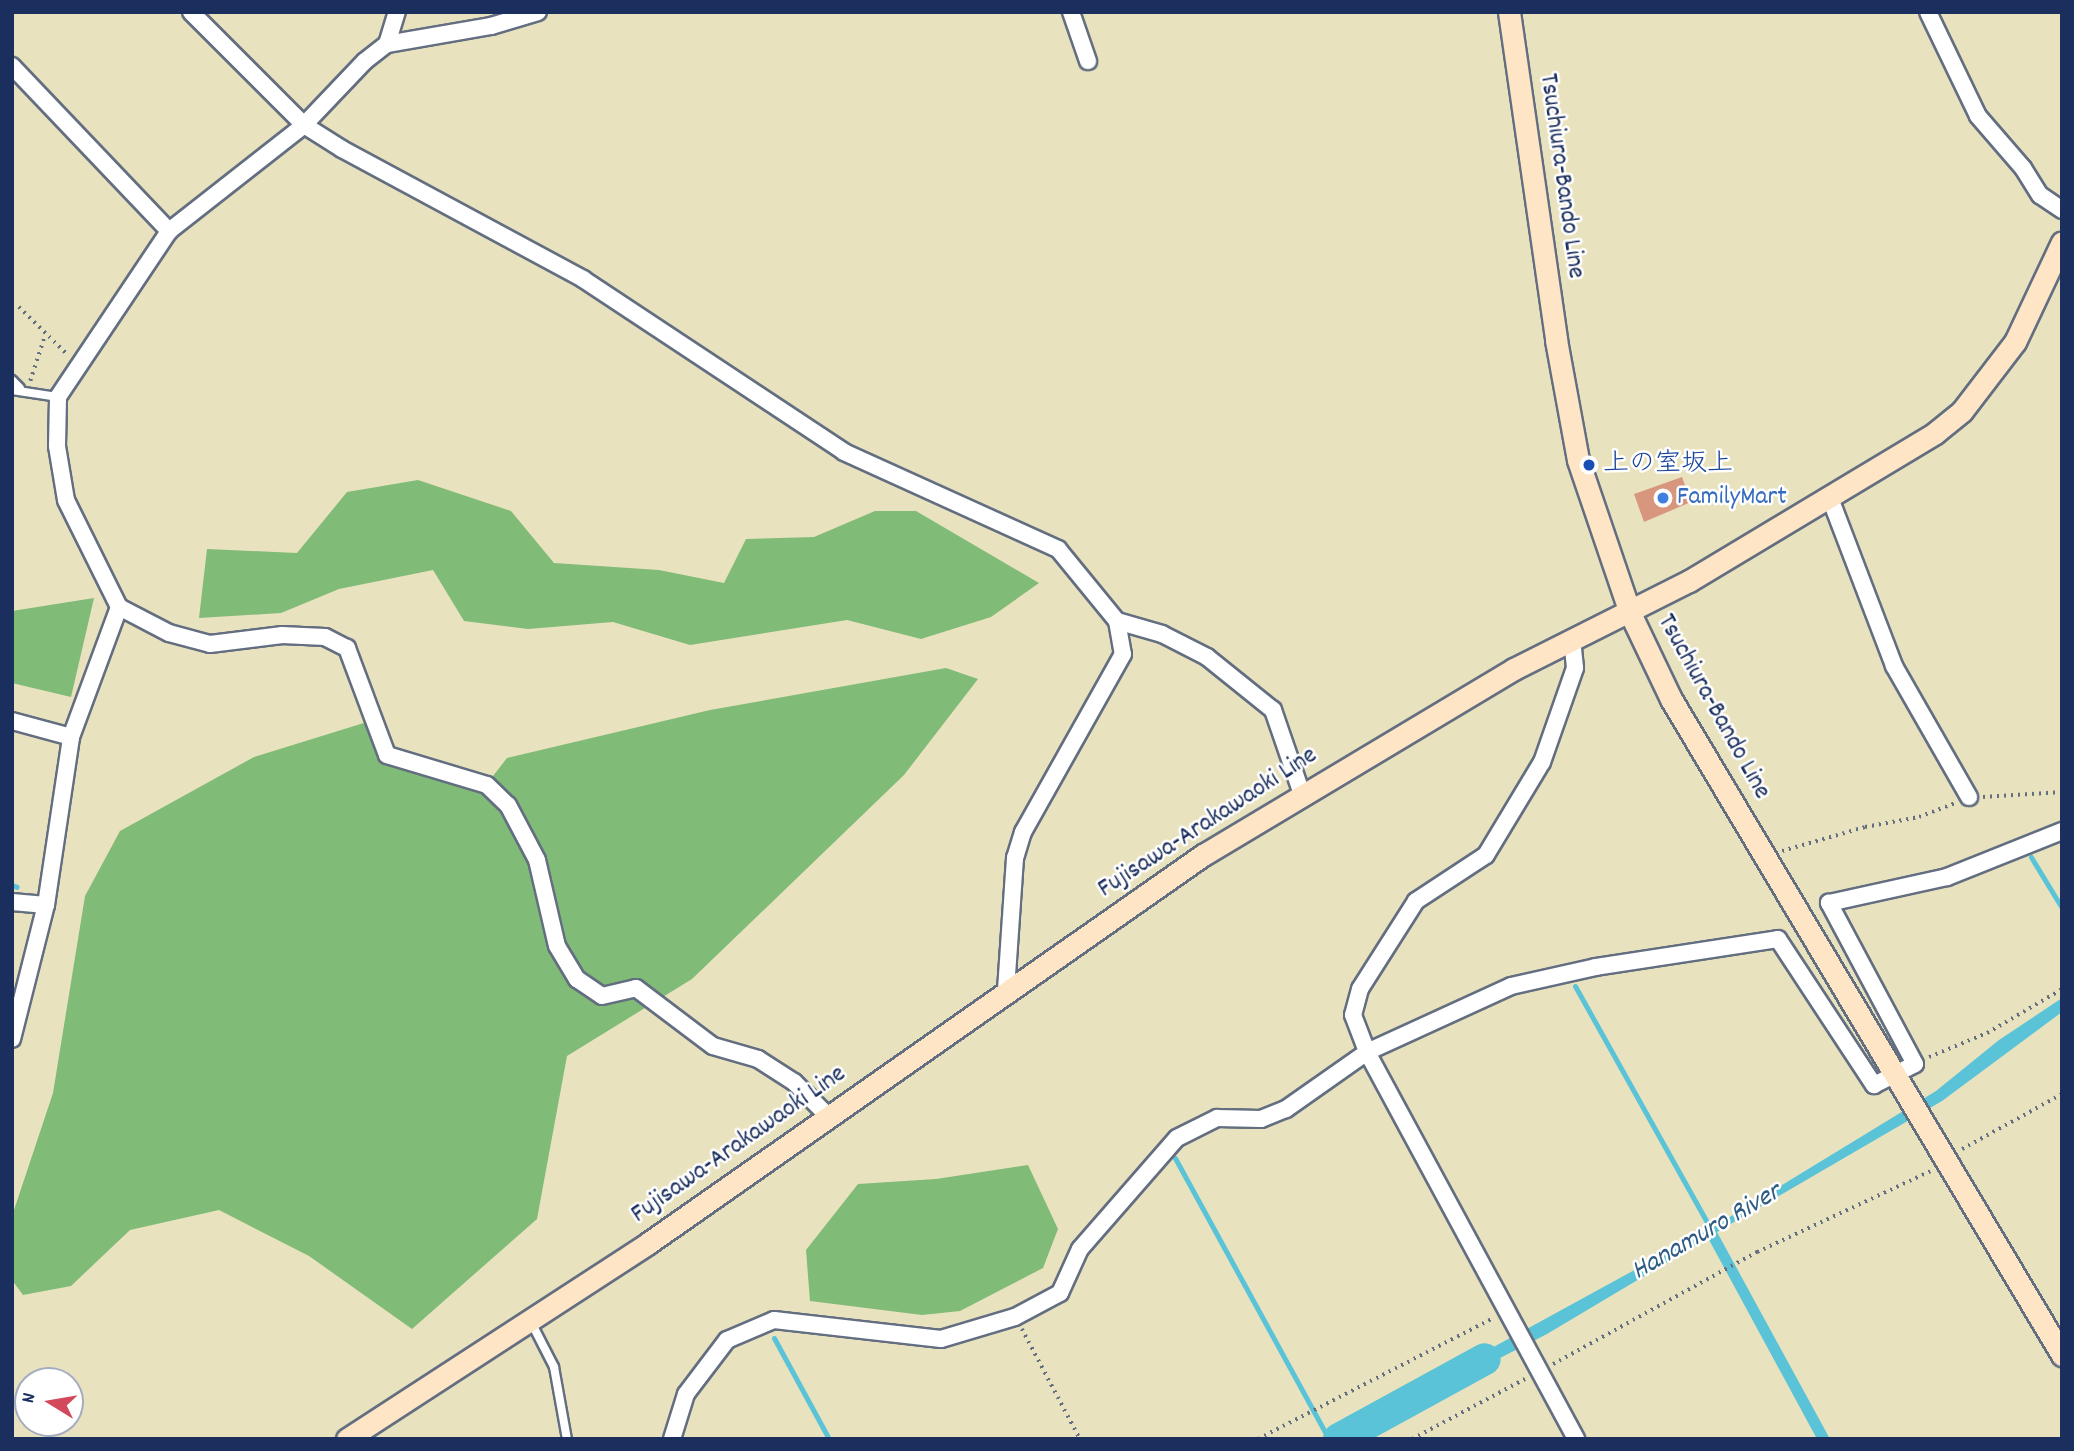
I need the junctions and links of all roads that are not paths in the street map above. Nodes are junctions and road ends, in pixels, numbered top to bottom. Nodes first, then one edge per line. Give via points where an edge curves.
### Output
1 (191, 12) edge
2 (397, 12) edge
3 (538, 12) edge
4 (1071, 12) edge
5 (1509, 12) edge
6 (1928, 12) edge
7 (387, 44) junction
8 (1088, 61) dead end
9 (12, 66) edge
10 (304, 125) junction
11 (2062, 210) edge
12 (169, 231) junction
13 (2062, 242) edge
14 (12, 380) edge
15 (20, 389) edge
16 (58, 397) junction
17 (1830, 498) junction
18 (119, 607) junction
19 (1630, 614) junction
20 (1117, 621) junction
21 (1572, 639) junction
22 (12, 721) edge
23 (71, 737) junction
24 (1302, 794) junction
25 (1969, 797) road end
26 (2062, 831) edge
27 (12, 901) edge
28 (46, 905) junction
29 (1006, 990) junction
30 (12, 1039) edge
31 (1367, 1052) junction
32 (1904, 1074) junction
33 (829, 1117) junction
34 (530, 1320) junction
35 (2062, 1355) edge
36 (347, 1439) edge
37 (567, 1439) edge
38 (672, 1439) edge
39 (1576, 1439) edge

1 - 10 street
2 - 7 street
3 - 7 street via 491,26
4 - 8 street
5 - 19 main road, Tsuchiura-Bando Line via 1578,460
6 - 11 street via 1978,116 2040,195
7 - 10 street
9 - 12 street
10 - 12 street
10 - 20 street via 583,279 844,452 1058,549
12 - 16 street
13 - 17 main road, Fujisawa-Arakawaoki Line via 2015,342 1962,411 1935,433
14 - 15 lane
15 - 16 lane
16 - 18 street via 57,446 66,500
17 - 19 main road, Fujisawa-Arakawaoki Line
17 - 25 street via 1894,666
18 - 23 street
18 - 33 street via 169,633 210,644 282,635 325,638 347,648 387,755 486,785 508,805 537,860 557,946 577,979 602,996 636,988 713,1046 758,1059 794,1082
19 - 21 main road, Fujisawa-Arakawaoki Line
19 - 32 main road, Tsuchiura-Bando Line via 1671,699 1765,857
20 - 24 street via 1162,634 1207,657 1273,710
20 - 29 street via 1123,654 1023,832 1015,858
21 - 24 main road, Fujisawa-Arakawaoki Line
21 - 31 street via 1575,668 1542,762 1494,844 1486,855 1416,901 1360,989 1353,1015
22 - 23 street
23 - 28 street
24 - 29 main road, Fujisawa-Arakawaoki Line via 1203,855
26 - 32 street via 1947,877 1829,903
27 - 28 street
28 - 30 street
29 - 33 main road, Fujisawa-Arakawaoki Line
31 - 32 street via 1511,986 1596,967 1777,939 1874,1085
31 - 38 street via 1286,1109 1261,1119 1217,1118 1177,1138 1080,1248 1060,1293 1015,1317 941,1339 774,1320 727,1340 686,1394
31 - 39 street
32 - 35 main road, Tsuchiura-Bando Line via 1945,1157
33 - 34 main road, Fujisawa-Arakawaoki Line
34 - 36 main road, Fujisawa-Arakawaoki Line
34 - 37 lane via 554,1367

